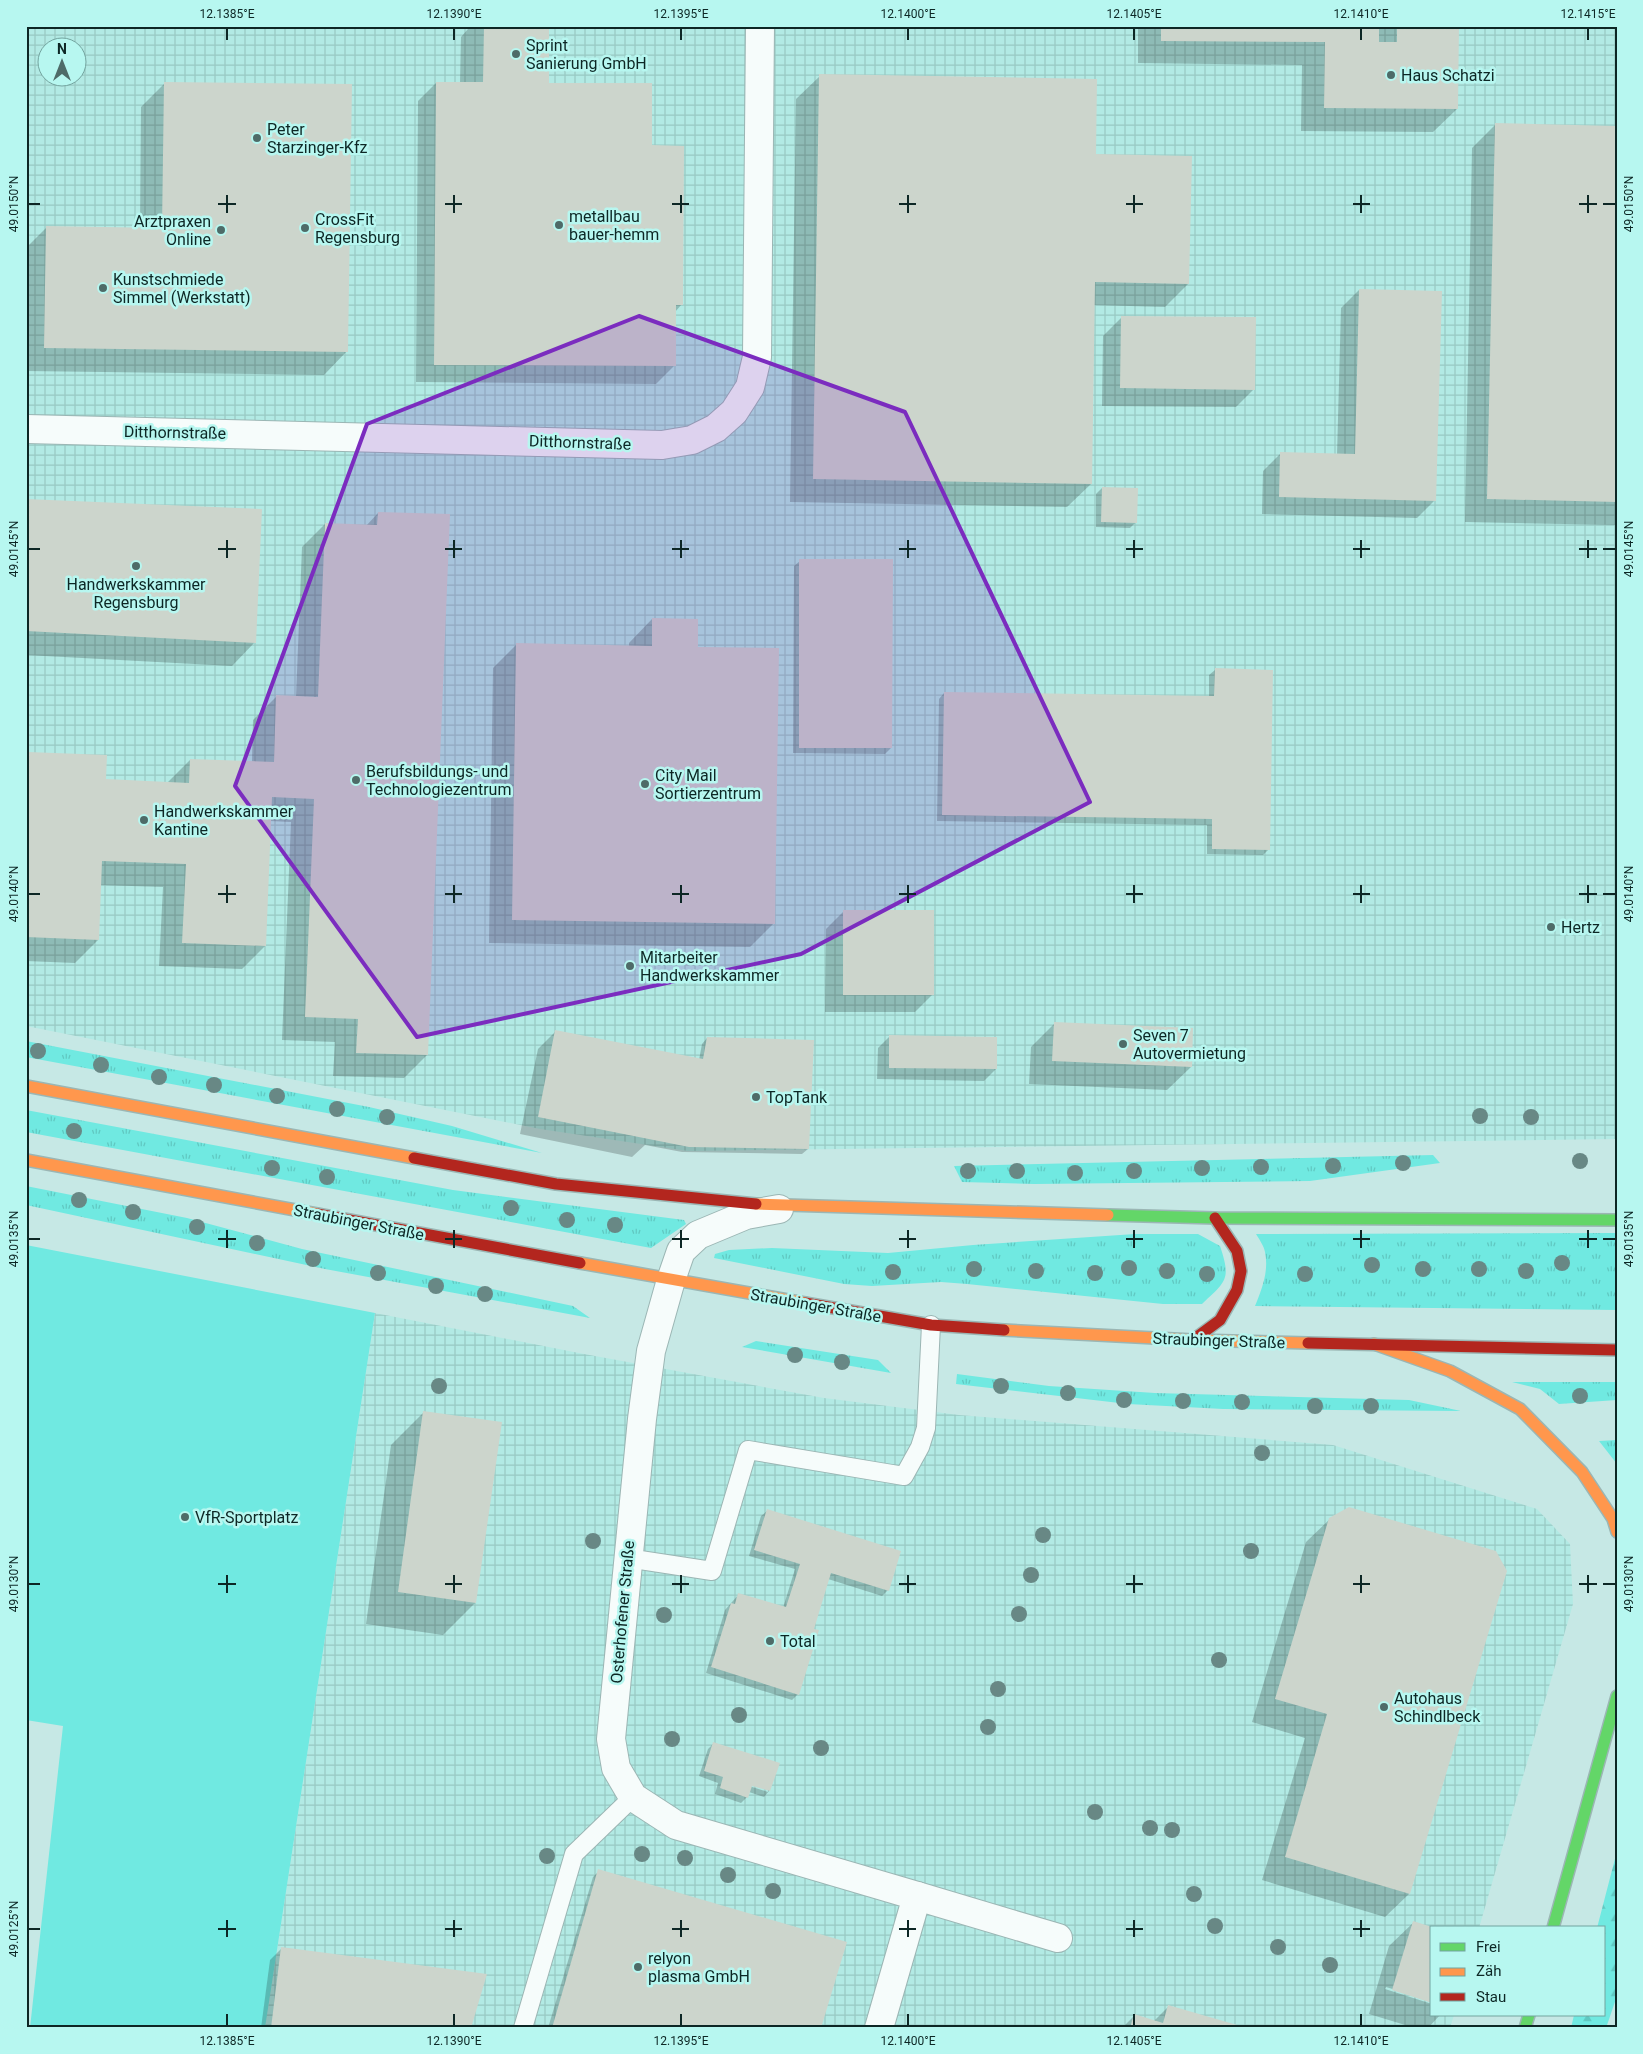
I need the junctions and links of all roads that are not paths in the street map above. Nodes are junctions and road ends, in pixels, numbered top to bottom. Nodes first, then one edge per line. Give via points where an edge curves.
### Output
1 (760, 26) edge
2 (26, 428) edge
3 (26, 1086) edge
4 (26, 1160) edge
5 (795, 1206) junction
6 (1215, 1218) junction
7 (1617, 1220) edge
8 (671, 1280) junction
9 (931, 1325) junction
10 (1193, 1340) junction
11 (1374, 1344) junction
12 (1617, 1350) edge
13 (1617, 1532) edge
14 (627, 1558) junction
15 (1617, 1696) edge
16 (632, 1797) junction
17 (917, 1896) junction
18 (1554, 1926) edge
19 (1058, 1938) dead end
20 (1529, 2016) edge
21 (523, 2028) edge
22 (879, 2028) edge
23 (1525, 2028) edge

1 - 2 street, Ditthornstraße via 757,357 750,387 734,412 716,428 692,440 662,445
3 - 5 main road via 556,1184
4 - 8 main road, Straubinger Straße
5 - 6 main road
5 - 8 street, Osterhofener Straße via 746,1215 698,1235 681,1251
6 - 7 main road
6 - 10 main road via 1237,1251 1241,1271 1237,1290 1220,1320
8 - 9 main road, Straubinger Straße
8 - 14 street, Osterhofener Straße via 651,1351
9 - 10 main road, Straubinger Straße
9 - 14 lane via 926,1428 904,1476 748,1450 712,1571
10 - 11 main road, Straubinger Straße
11 - 12 main road, Straubinger Straße
11 - 13 main road via 1450,1371 1520,1409 1582,1472 1613,1519
14 - 16 street, Osterhofener Straße via 611,1739 616,1768
15 - 18 main road
16 - 17 street, Osterhofener Straße via 676,1825
16 - 21 lane via 574,1854
17 - 19 street, Osterhofener Straße
17 - 22 street
20 - 23 main road

